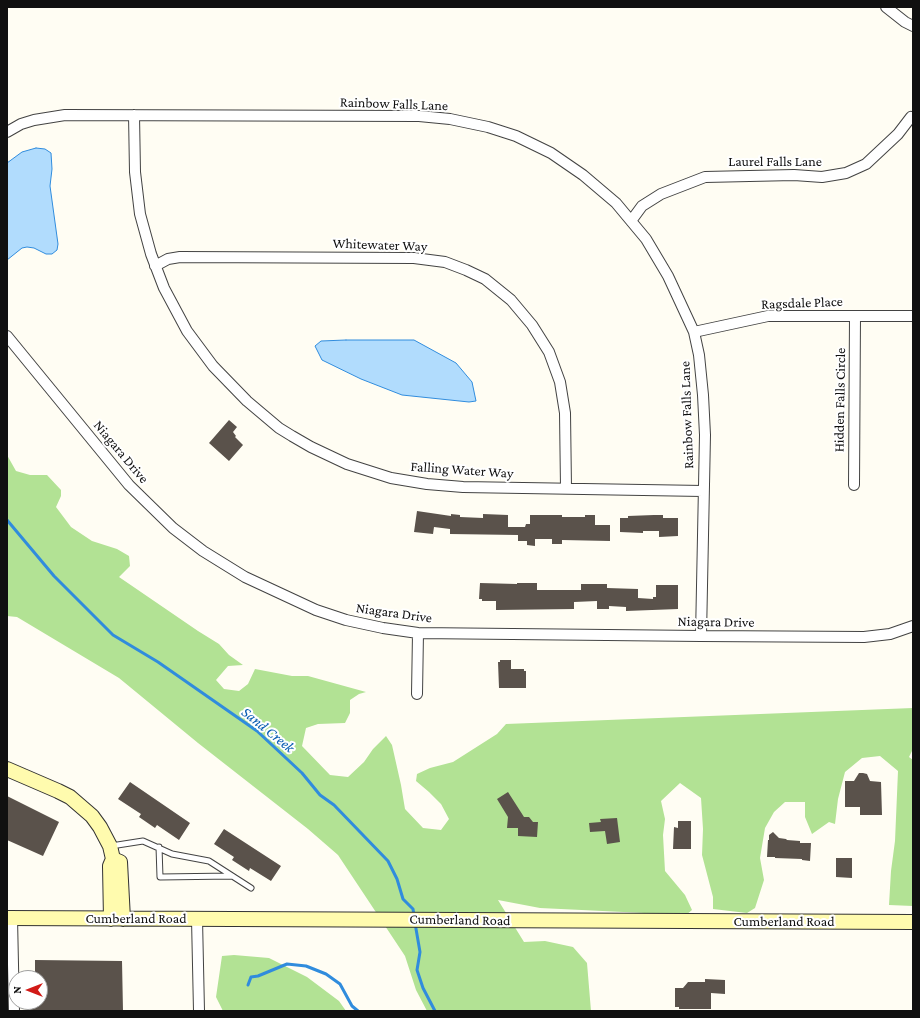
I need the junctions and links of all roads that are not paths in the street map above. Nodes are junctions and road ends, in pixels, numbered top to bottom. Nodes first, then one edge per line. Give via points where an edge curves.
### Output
1 (886, 7) edge
2 (913, 26) edge
3 (134, 115) junction
4 (912, 117) edge
5 (7, 132) edge
6 (631, 221) junction
7 (155, 266) junction
8 (855, 316) junction
9 (913, 316) edge
10 (694, 332) junction
11 (7, 336) edge
12 (854, 485) dead end
13 (566, 488) junction
14 (703, 491) junction
15 (913, 626) edge
16 (418, 633) junction
17 (701, 636) junction
18 (417, 694) dead end
19 (7, 769) edge
20 (159, 847) junction
21 (112, 853) junction
22 (232, 876) junction
23 (251, 888) dead end
24 (9, 918) edge
25 (117, 919) junction
26 (197, 919) junction
27 (913, 922) edge
28 (14, 1011) edge
29 (199, 1011) edge

1 - 2 street
3 - 5 street, Rainbow Falls Lane via 65,115 34,120
3 - 6 street, Rainbow Falls Lane via 419,116 488,126 516,136 550,153 583,175 616,203
3 - 7 street, Falling Water Way via 136,192
4 - 6 street, Laurel Falls Lane via 866,164 846,173 822,177 705,177 662,194 642,206
6 - 10 street, Rainbow Falls Lane via 646,239 668,276
7 - 13 street, Falling Water Way via 187,330 213,366 263,415 311,447 365,470 391,478 427,484
7 - 13 street, Whitewater Way via 180,257 414,258 445,262 485,280 511,300 532,325 549,352 560,382 565,413
8 - 9 street, Ragsdale Place
8 - 10 street, Ragsdale Place via 768,316
8 - 12 street, Hidden Falls Circle
10 - 14 street, Rainbow Falls Lane via 703,395
11 - 16 street, Niagara Drive via 129,484 164,520 203,551 265,588 316,610 346,620
13 - 14 street, Falling Water Way
14 - 17 street, Rainbow Falls Lane
15 - 17 street, Niagara Drive via 890,634 864,637
16 - 17 street, Niagara Drive
16 - 18 street
19 - 21 main road via 70,797 92,816
20 - 21 lane via 143,841
20 - 22 lane via 172,854 209,861
20 - 22 lane via 160,877
21 - 25 main road via 112,903
22 - 23 lane
24 - 25 main road, Cumberland Road
24 - 28 street
25 - 26 main road, Cumberland Road
26 - 27 main road, Cumberland Road
26 - 29 street

